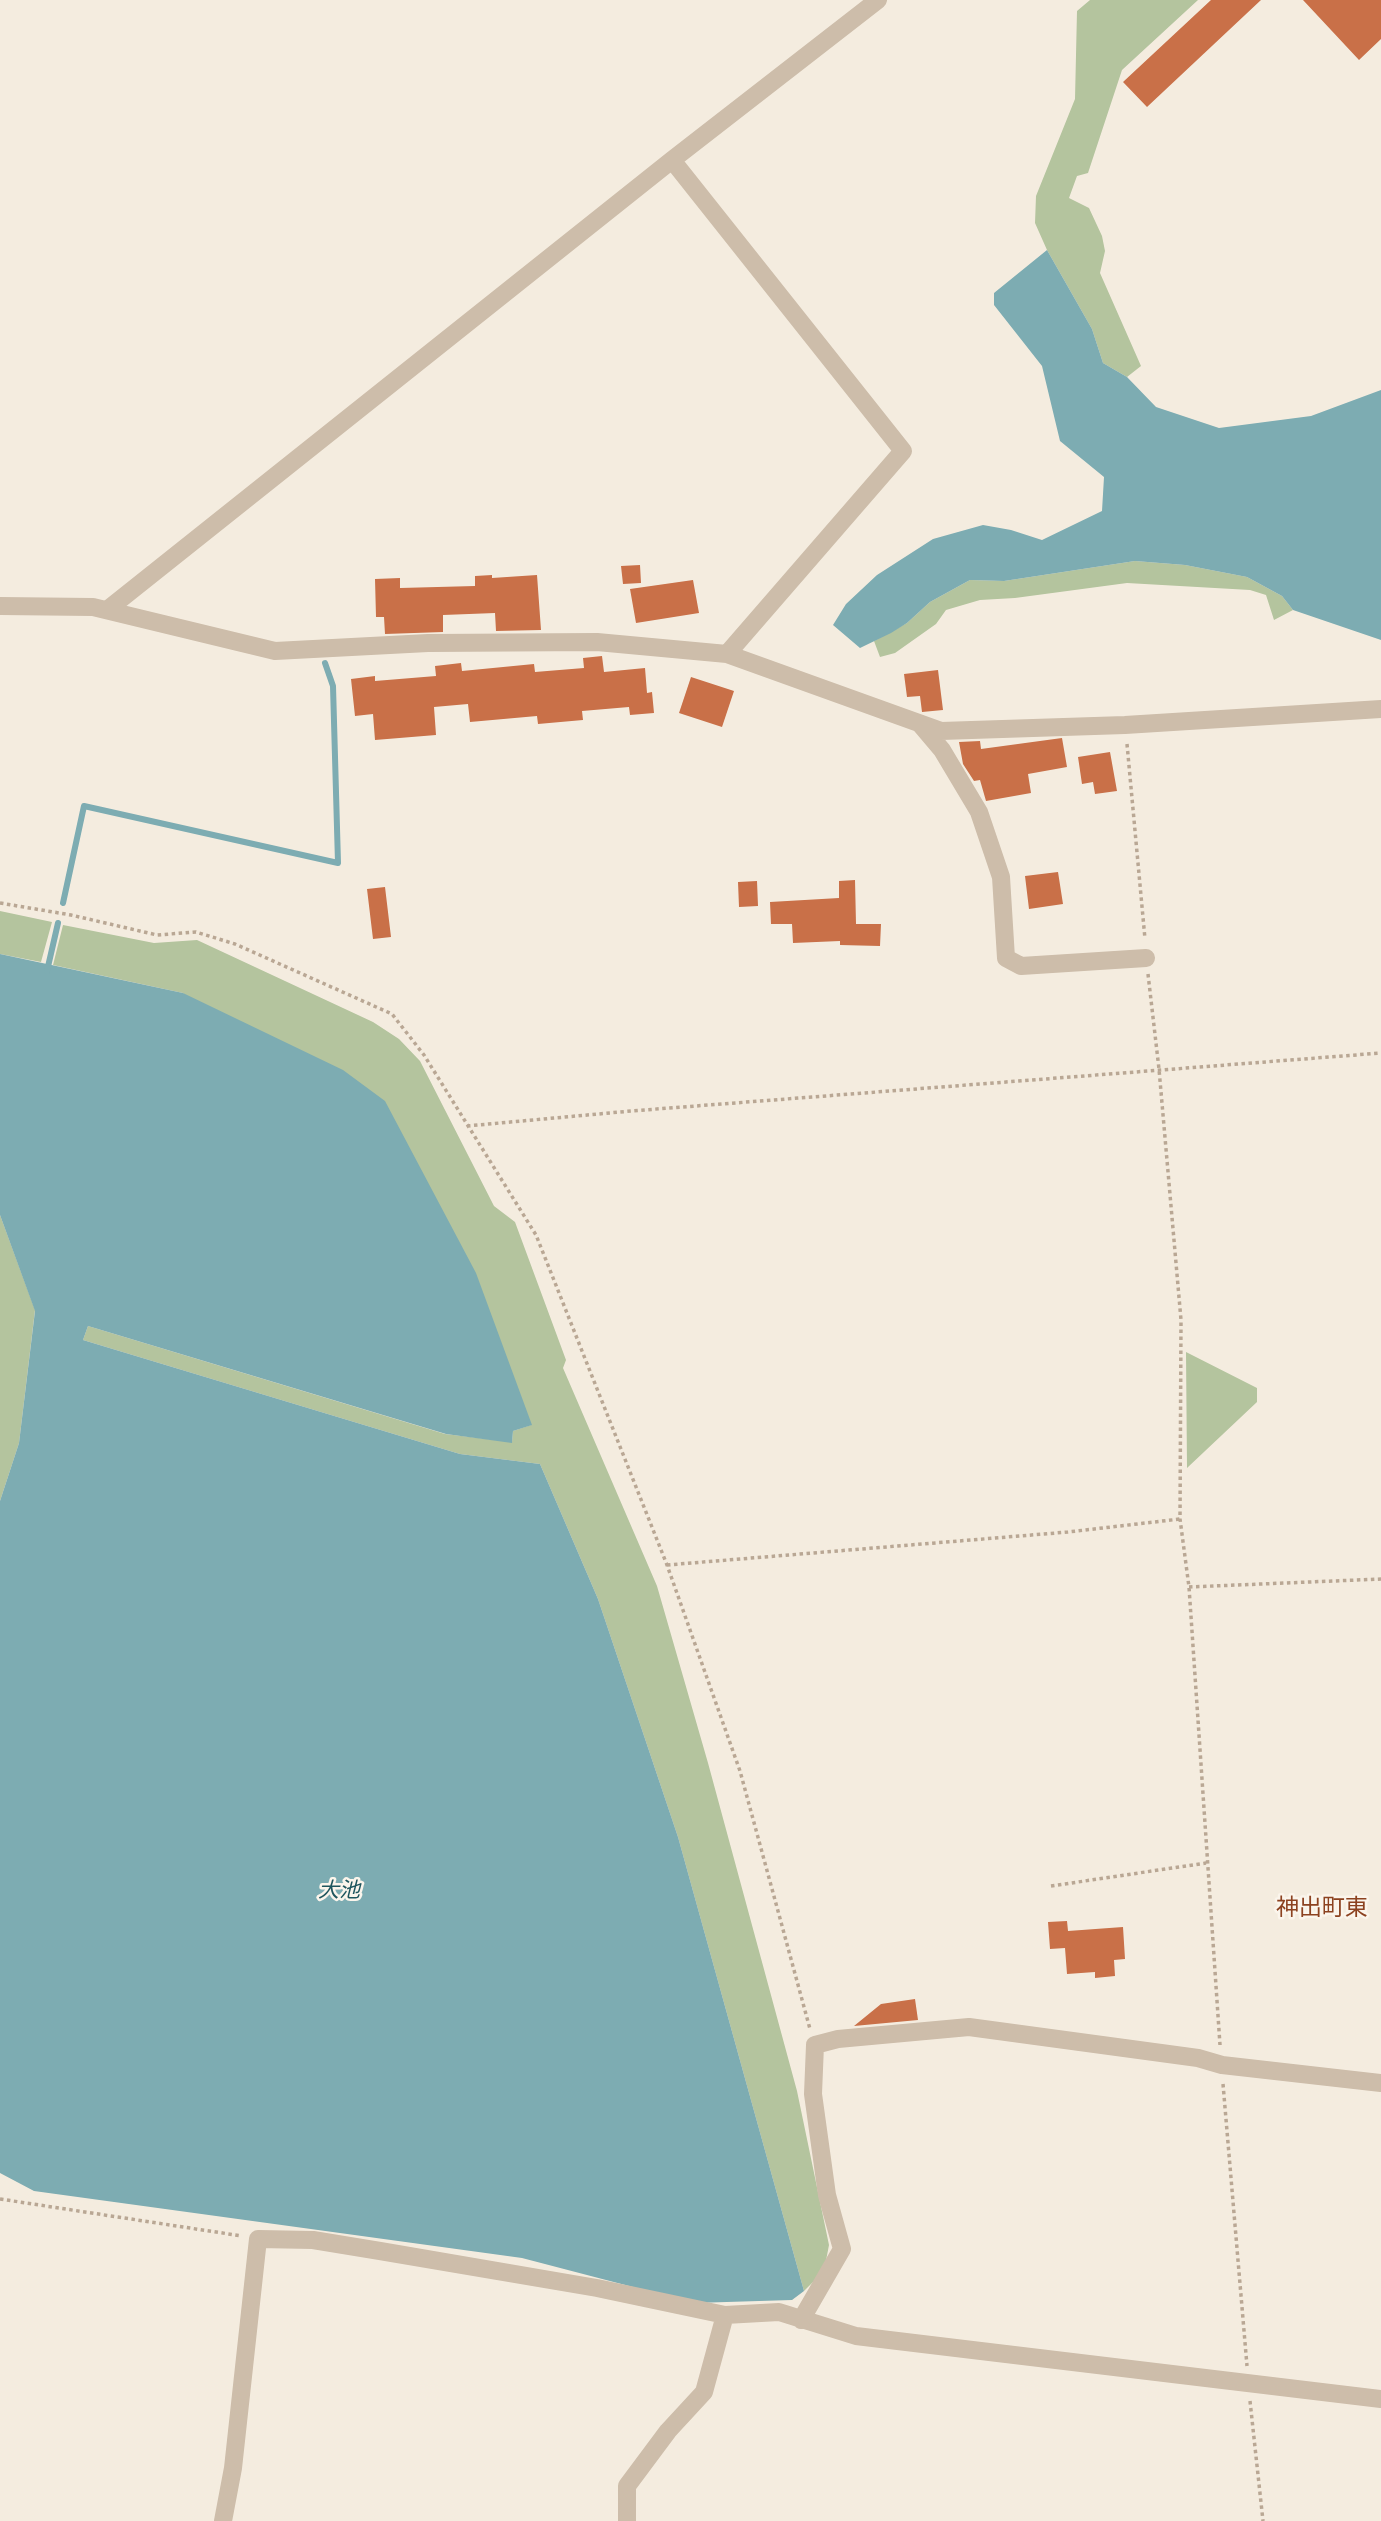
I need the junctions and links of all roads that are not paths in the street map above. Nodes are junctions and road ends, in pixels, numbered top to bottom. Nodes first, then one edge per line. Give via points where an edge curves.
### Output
1 (878, 0) edge
2 (672, 160) junction
3 (0, 606) edge
4 (107, 610) junction
5 (727, 654) junction
6 (1381, 709) edge
7 (919, 724) junction
8 (1146, 958) road end
9 (1381, 2083) edge
10 (725, 2315) junction
11 (802, 2320) junction
12 (1381, 2399) edge
13 (223, 2521) edge
14 (626, 2521) edge

1 - 2 street
2 - 4 street
2 - 5 street via 903,451
3 - 4 street
4 - 5 street via 275,651 428,643 597,642
5 - 7 street
6 - 7 street via 941,731
7 - 8 street via 942,750 979,812 1001,877 1006,958 1021,966
9 - 11 street via 1222,2065 969,2027 815,2045 813,2094 825,2183 842,2249
10 - 11 street via 779,2312
10 - 13 street via 597,2288 313,2240 258,2239
10 - 14 street via 704,2392 627,2486
11 - 12 street via 856,2336

